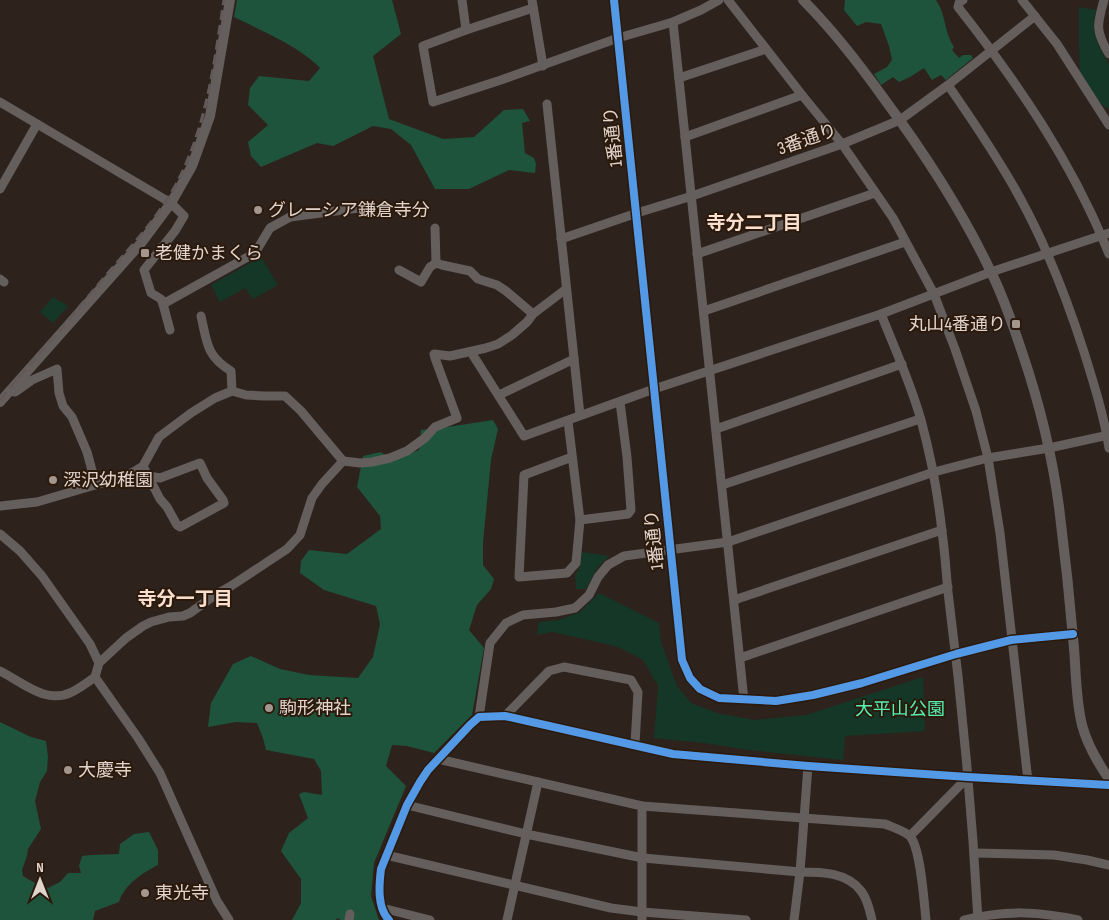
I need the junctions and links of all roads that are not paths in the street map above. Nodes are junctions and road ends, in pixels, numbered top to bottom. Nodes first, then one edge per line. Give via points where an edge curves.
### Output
1 (230, 0) edge
2 (462, 0) edge
3 (614, 0) edge
4 (719, 0) edge
5 (728, 0) edge
6 (963, 0) edge
7 (1022, 0) edge
8 (1104, 0) edge
9 (805, 1) edge
10 (532, 4) edge
11 (1035, 16) junction
12 (673, 22) junction
13 (466, 30) junction
14 (618, 38) junction
15 (766, 49) junction
16 (992, 50) junction
17 (1109, 54) edge
18 (543, 66) junction
19 (679, 78) junction
20 (948, 85) junction
21 (802, 95) junction
22 (0, 102) edge
23 (546, 104) dead end
24 (900, 120) junction
25 (1109, 123) edge
26 (38, 124) junction
27 (685, 137) junction
28 (842, 144) junction
29 (0, 189) edge
30 (875, 193) junction
31 (692, 196) junction
32 (171, 203) junction
33 (359, 208) dead end
34 (636, 214) junction
35 (436, 228) dead end
36 (1105, 234) edge
37 (561, 239) junction
38 (905, 242) junction
39 (698, 254) junction
40 (1048, 254) junction
41 (1109, 254) edge
42 (436, 262) junction
43 (399, 270) dead end
44 (991, 272) junction
45 (566, 289) junction
46 (934, 294) junction
47 (163, 304) junction
48 (704, 311) junction
49 (533, 314) junction
50 (881, 314) junction
51 (201, 316) dead end
52 (170, 330) dead end
53 (471, 352) junction
54 (574, 359) junction
55 (902, 364) junction
56 (710, 370) junction
57 (654, 389) junction
58 (10, 391) junction
59 (232, 391) junction
60 (499, 395) junction
61 (0, 402) edge
62 (620, 402) junction
63 (580, 415) junction
64 (920, 419) junction
65 (568, 421) junction
66 (716, 429) junction
67 (1108, 435) edge
68 (1048, 448) junction
69 (1109, 448) edge
70 (572, 457) junction
71 (988, 458) junction
72 (344, 461) junction
73 (143, 466) junction
74 (934, 472) junction
75 (148, 476) junction
76 (96, 485) junction
77 (722, 485) junction
78 (0, 506) edge
79 (580, 520) junction
80 (942, 530) junction
81 (0, 534) edge
82 (728, 542) junction
83 (670, 549) junction
84 (948, 587) junction
85 (734, 600) junction
86 (1073, 634) junction
87 (1011, 640) junction
88 (956, 654) junction
89 (740, 658) junction
90 (99, 663) junction
91 (0, 671) edge
92 (95, 677) junction
93 (744, 700) junction
94 (505, 716) junction
95 (478, 717) junction
96 (635, 744) junction
97 (438, 759) junction
98 (808, 766) junction
99 (968, 777) junction
100 (1109, 779) edge
101 (1028, 781) junction
102 (538, 782) junction
103 (1109, 785) edge
104 (407, 805) junction
105 (642, 806) junction
106 (804, 818) junction
107 (526, 834) junction
108 (910, 836) junction
109 (975, 853) junction
110 (386, 855) junction
111 (643, 858) junction
112 (1109, 865) edge
113 (800, 872) junction
114 (515, 886) junction
115 (382, 908) junction
116 (642, 916) edge
117 (978, 918) edge
118 (228, 920) edge
119 (389, 920) edge
120 (430, 920) edge
121 (507, 920) edge
122 (746, 920) edge
123 (794, 920) edge
124 (872, 920) edge
125 (926, 920) edge
126 (964, 920) edge
127 (1078, 920) edge

1 - 32 street via 210,116 192,166
2 - 13 street
3 - 14 street, 1番通り
4 - 12 street
5 - 15 street
6 - 16 street via 958,7
7 - 11 street
8 - 17 street via 1098,29
9 - 24 street
10 - 13 street
10 - 18 street
11 - 16 street, 3番通り
11 - 25 street
12 - 14 street
12 - 19 street
13 - 18 street via 423,46 433,102
14 - 18 street
14 - 34 street, 1番通り
15 - 19 street
15 - 21 street
16 - 20 street, 3番通り
16 - 36 street via 1058,150
19 - 27 street
20 - 24 street, 3番通り
20 - 40 street via 1020,197
21 - 27 street
21 - 28 street
22 - 26 street
23 - 37 street
24 - 28 street, 3番通り
24 - 44 street via 962,217
26 - 29 street
26 - 32 street
27 - 31 street
28 - 30 street
28 - 31 street, 3番通り
30 - 38 street
30 - 39 street
31 - 34 street, 3番通り
31 - 39 street
32 - 47 street via 184,216 144,270 151,293
32 - 58 street via 142,242
33 - 47 street via 290,217 270,228 255,254
34 - 37 street, 3番通り
34 - 57 street, 1番通り
35 - 42 street
36 - 40 street
36 - 41 street
37 - 45 street
38 - 46 street
38 - 48 street
39 - 48 street
40 - 44 street
40 - 67 street via 1075,323
42 - 43 street via 421,282
42 - 49 street via 470,271 478,279 497,285
44 - 46 street
44 - 68 street via 1025,360
45 - 49 street
45 - 54 street
46 - 50 street
46 - 71 street via 976,411
47 - 52 street
48 - 56 street
49 - 53 street via 512,335 492,346
50 - 55 street
50 - 56 street
51 - 59 street via 205,347 231,371
53 - 60 street
53 - 72 street via 450,356 434,354 457,418 435,427 407,451 390,458 360,463
54 - 60 street
54 - 63 street
55 - 64 street
55 - 66 street
56 - 57 street
56 - 66 street
57 - 62 street
57 - 83 street, 1番通り
58 - 61 street
58 - 76 street via 15,392 57,369 63,406 72,417 87,452
59 - 72 street via 246,395 285,396
59 - 73 street via 191,413 159,437
60 - 65 street via 524,436
62 - 63 street
62 - 79 street via 631,510 628,514
63 - 65 street
64 - 74 street
64 - 77 street
65 - 70 street
66 - 77 street
67 - 68 street
67 - 69 street
68 - 71 street
68 - 86 street via 1059,505
70 - 79 street
70 - 79 street via 524,475 519,577 567,573 576,563
71 - 74 street
71 - 87 street via 1000,533
72 - 90 street via 312,498 300,535 287,549 190,613 143,626
73 - 75 street
73 - 76 street
74 - 80 street
74 - 82 street
75 - 75 street via 180,527 224,503 200,463 160,478
76 - 78 street via 37,502
77 - 82 street
80 - 84 street
80 - 85 street
81 - 90 street via 42,576 90,644
82 - 83 street
82 - 85 street
83 - 93 street, 1番通り via 682,660 690,678 700,690 718,698
83 - 95 street via 624,556 608,564 589,595 575,608 523,615 506,623 490,643
84 - 88 street
84 - 89 street
85 - 89 street
86 - 87 street, 1番通り
86 - 100 street via 1082,726
87 - 88 street, 1番通り
87 - 101 street
88 - 93 street, 1番通り via 813,695 776,701
88 - 99 street
89 - 93 street
90 - 92 street
91 - 92 street via 33,690 53,697 71,693
92 - 118 street via 160,773
94 - 95 street
94 - 96 street
94 - 96 street via 550,671 564,667 631,680 638,692
95 - 97 street
96 - 98 street via 673,754
97 - 102 street
97 - 104 street
98 - 99 street
98 - 106 street
99 - 101 street
99 - 108 street
99 - 109 street
101 - 103 street
102 - 105 street
102 - 107 street
104 - 107 street
104 - 110 street
105 - 106 street
105 - 111 street
106 - 108 street via 885,824
106 - 113 street
107 - 111 street
107 - 114 street
108 - 125 street via 920,864
109 - 112 street via 1047,855
109 - 117 street
110 - 114 street
110 - 115 street via 379,878
111 - 113 street
111 - 116 street
113 - 123 street
113 - 124 street via 823,872 849,878 862,891
114 - 116 street
114 - 121 street
115 - 119 street
115 - 120 street
116 - 122 street
117 - 126 street
117 - 127 street via 1021,912 1054,914

